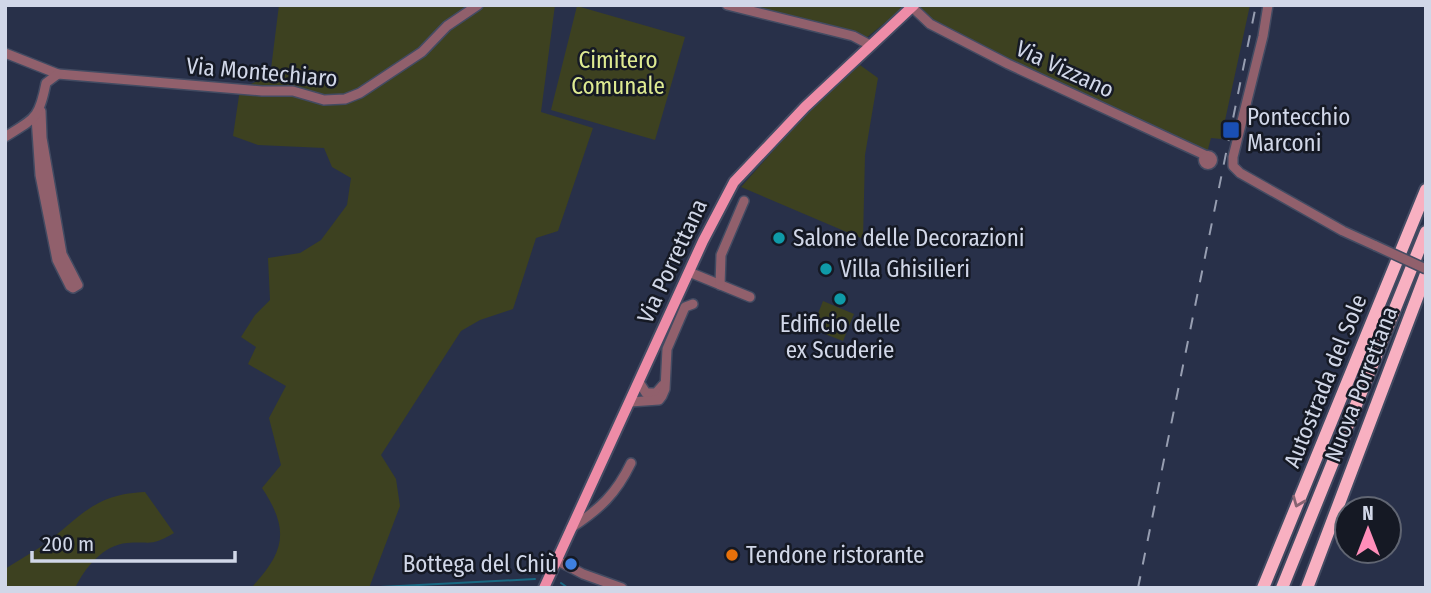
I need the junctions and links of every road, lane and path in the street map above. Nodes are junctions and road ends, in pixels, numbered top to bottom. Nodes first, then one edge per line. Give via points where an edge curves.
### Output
1 (478, 5) edge
2 (727, 5) edge
3 (1268, 5) edge
4 (913, 6) edge
5 (870, 45) junction
6 (5, 53) edge
7 (58, 74) junction
8 (38, 113) junction
9 (5, 137) edge
10 (1203, 156) dead end
11 (1426, 190) edge
12 (744, 201) dead end
13 (1426, 232) edge
14 (1426, 269) edge
15 (689, 272) junction
16 (1426, 274) edge
17 (720, 285) junction
18 (750, 297) dead end
19 (693, 304) dead end
20 (666, 376) junction
21 (640, 388) junction
22 (631, 402) junction
23 (631, 463) dead end
24 (571, 528) junction
25 (556, 560) junction
26 (544, 588) edge
27 (622, 588) edge
28 (1263, 588) edge
29 (1282, 588) edge
30 (1307, 588) edge

1 - 7 street, Via Montechiaro via 447,26 422,52 345,99
2 - 5 street via 853,36
3 - 14 street, bridge via 1233,166 1343,231
4 - 5 main road, Via Porrettana
4 - 10 street, Via Vizzano via 930,24
5 - 15 main road, Via Porrettana via 734,182
6 - 7 street, Via Montechiaro
7 - 8 street via 46,83
8 - 8 street via 40,175 57,261 74,288 78,285 62,254
8 - 9 street
11 -> 28 highway, Autostrada del Sole
12 - 17 street via 721,255
13 - 29 highway, Autostrada del Sole
15 - 17 street
15 - 21 main road, Via Porrettana
16 - 30 highway, Nuova Porrettana
17 - 18 street
19 - 20 street via 685,307 667,349
20 - 21 street via 656,393
20 - 22 street via 659,400
21 - 22 main road, Via Porrettana
22 - 24 main road, Via Porrettana
23 - 24 street via 604,504
24 - 25 main road, Via Porrettana
25 - 26 main road, Via Porrettana
25 - 27 street

